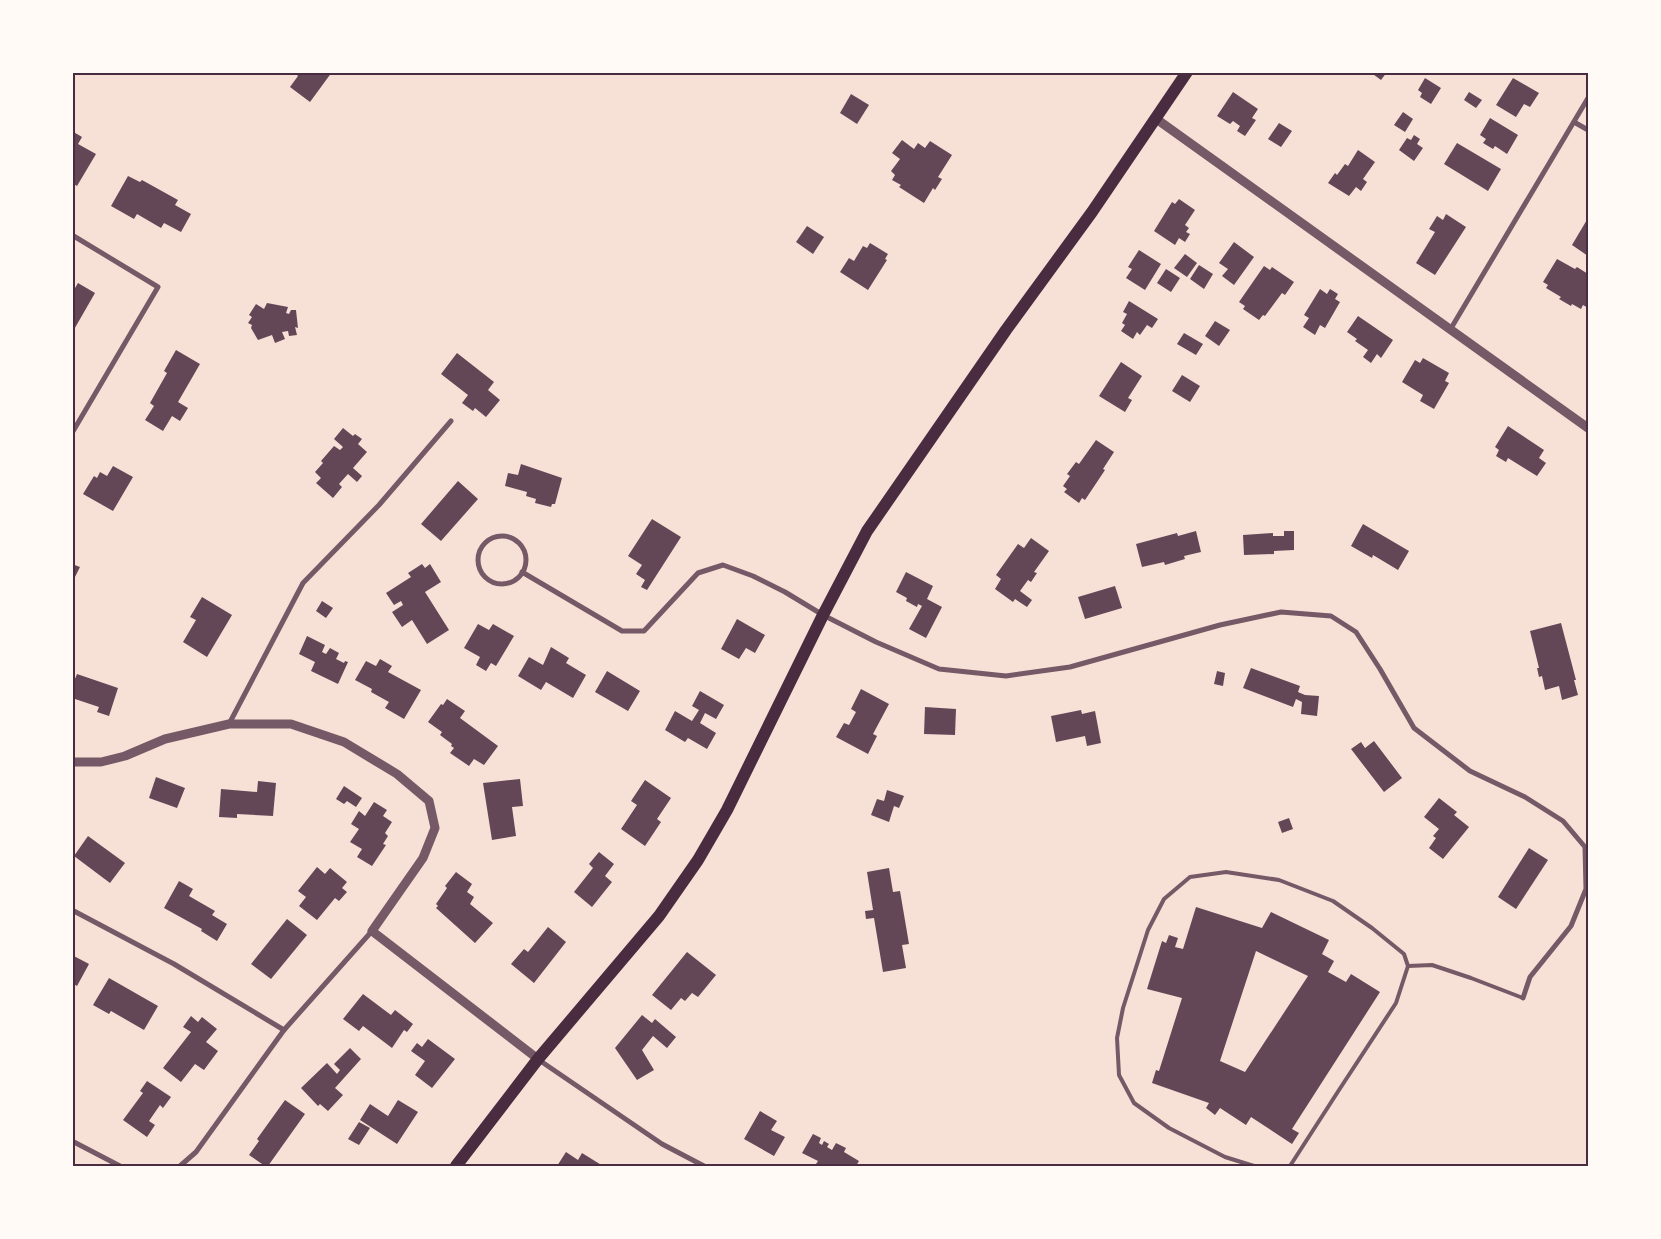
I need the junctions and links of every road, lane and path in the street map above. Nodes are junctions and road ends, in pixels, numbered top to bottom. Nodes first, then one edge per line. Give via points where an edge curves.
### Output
1 (1187, 72) edge
2 (1588, 98) edge
3 (1155, 118) junction
4 (1574, 122) junction
5 (1588, 130) edge
6 (72, 235) edge
7 (1450, 330) junction
8 (451, 421) dead end
9 (1588, 428) edge
10 (72, 434) edge
11 (522, 572) junction
12 (822, 616) junction
13 (229, 724) junction
14 (72, 762) edge
15 (72, 910) edge
16 (372, 931) junction
17 (1408, 966) junction
18 (1523, 998) joint
19 (284, 1030) junction
20 (538, 1059) junction
21 (72, 1141) edge
22 (120, 1166) edge
23 (180, 1166) edge
24 (456, 1166) edge
25 (704, 1166) edge
26 (1254, 1166) edge
27 (1290, 1166) edge

1 - 3 main road
2 - 4 street
3 - 7 street
3 - 12 main road via 868,531
4 - 5 street
4 - 7 street
6 - 10 street via 158,287
7 - 9 street
8 - 13 street via 378,505 303,583
11 - 11 street via 510,583 488,580 482,574 478,559 484,545 497,537 512,539 519,544 526,558
11 - 12 street via 622,631 644,631 698,573 723,565 754,576
12 - 18 street via 939,669 1006,676 1070,667 1281,612 1331,616 1356,632 1414,728 1470,771 1525,797 1563,821 1585,847 1586,888 1571,926 1530,977
12 - 20 main road via 727,810 698,860 659,916
13 - 14 street via 165,739 102,762
13 - 16 street via 291,724 344,742 397,774 429,801 435,828 423,858
15 - 19 street via 174,964
16 - 19 street
16 - 20 street
17 - 18 lane via 1432,965
17 - 26 lane via 1404,954 1333,901 1279,880 1226,872 1190,877 1164,899 1148,930 1123,1008 1117,1038 1120,1075 1134,1103 1169,1128 1225,1157
17 - 27 lane via 1396,1004
19 - 23 street via 196,1152
20 - 24 main road
20 - 25 street via 662,1144
21 - 22 street

